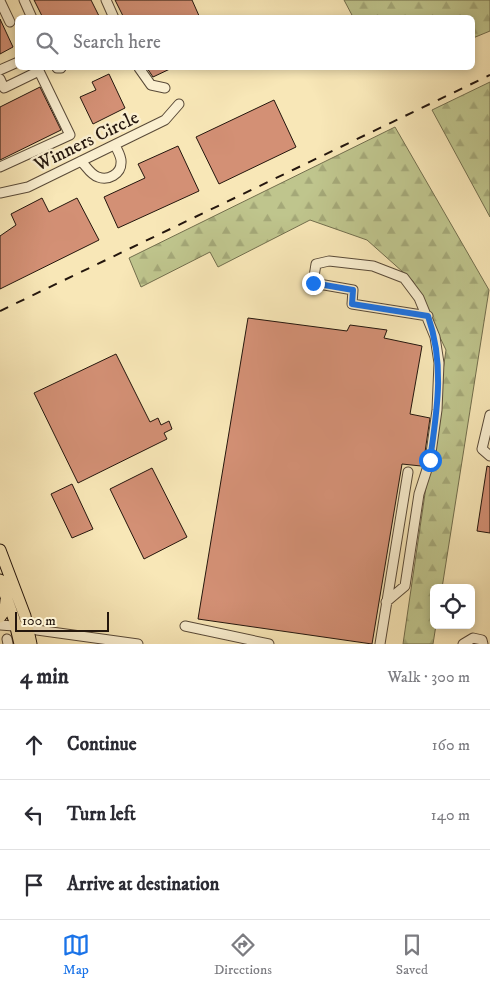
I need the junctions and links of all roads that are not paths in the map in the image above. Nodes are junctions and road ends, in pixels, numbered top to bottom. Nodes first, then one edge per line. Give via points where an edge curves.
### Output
1 (24, 0) edge
2 (106, 0) edge
3 (0, 1) edge
4 (31, 15) edge
5 (113, 15) edge
6 (10, 22) dead end
7 (15, 63) edge
8 (0, 70) edge
9 (140, 70) edge
10 (0, 79) edge
11 (164, 88) dead end
12 (179, 104) dead end
13 (114, 145) junction
14 (81, 161) junction
15 (0, 167) edge
16 (0, 193) edge
17 (428, 316) junction
18 (490, 415) edge
19 (488, 428) edge
20 (490, 456) edge
21 (408, 472) dead end
22 (0, 550) edge
23 (0, 580) edge
24 (5, 593) junction
25 (386, 602) junction
26 (0, 617) edge
27 (0, 625) edge
28 (185, 626) dead end
29 (21, 627) junction
30 (20, 644) edge
31 (31, 644) edge
32 (138, 644) edge
33 (269, 644) edge
34 (380, 644) edge
35 (463, 644) edge
36 (483, 644) edge

1 - 4 street
2 - 5 street
3 - 6 street
7 - 8 street
9 - 11 street via 151,84
10 - 15 street via 4,88 39,71 70,135
12 - 13 street, Winners Circle via 165,120
13 - 14 street, Winners Circle
13 - 14 street via 121,157 121,165 116,174 108,178 98,178
14 - 16 street, Winners Circle via 28,186
17 - 17 street via 404,278 373,266 329,261 316,264 313,283 353,290 352,304
17 - 25 street via 435,336 440,386 431,452 419,494 405,586
18 - 19 street
19 - 20 street via 482,449
21 - 25 street
22 - 29 main road via 16,589
23 - 24 main road
24 - 26 main road via 5,610
24 - 29 main road
25 - 34 street
27 - 29 street
28 - 33 street
29 - 30 main road
29 - 31 main road
29 - 32 street
35 - 36 street via 472,638 482,640

